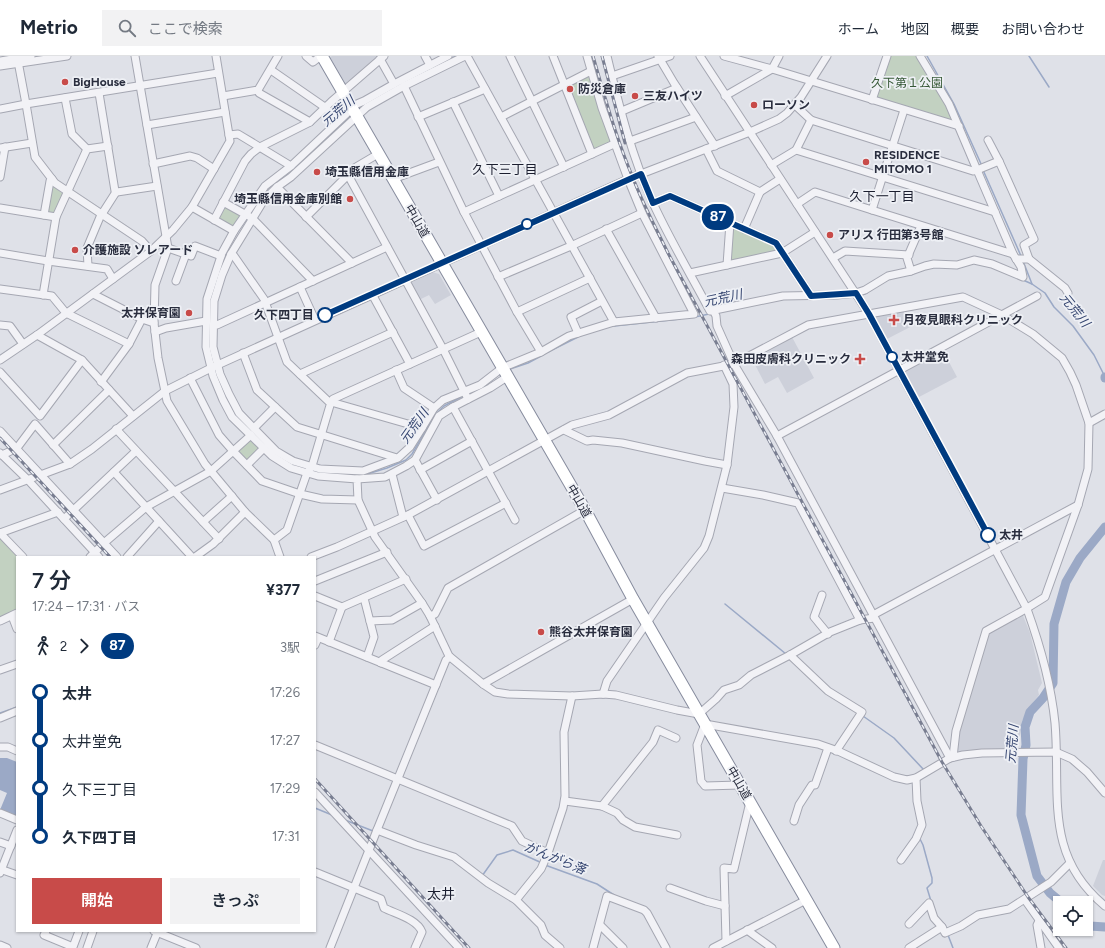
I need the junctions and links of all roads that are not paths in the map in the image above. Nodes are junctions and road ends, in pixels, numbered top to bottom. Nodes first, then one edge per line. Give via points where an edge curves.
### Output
1 (31, 56) edge
2 (67, 56) edge
3 (135, 56) edge
4 (216, 56) edge
5 (278, 56) edge
6 (306, 56) edge
7 (424, 56) edge
8 (448, 56) edge
9 (466, 56) edge
10 (510, 56) edge
11 (552, 56) edge
12 (587, 56) edge
13 (607, 56) edge
14 (670, 56) edge
15 (700, 56) edge
16 (724, 56) edge
17 (779, 56) edge
18 (827, 56) edge
19 (888, 56) edge
20 (920, 56) edge
21 (323, 57) edge
22 (382, 58) edge
23 (659, 58) edge
24 (17, 59) edge
25 (0, 61) edge
26 (430, 65) junction
27 (0, 66) edge
28 (772, 69) junction
29 (271, 70) junction
30 (591, 71) junction
31 (218, 73) junction
32 (612, 76) junction
33 (812, 81) junction
34 (394, 84) junction
35 (564, 84) junction
36 (140, 86) junction
37 (404, 86) junction
38 (677, 88) junction
39 (485, 89) junction
40 (258, 90) junction
41 (99, 92) junction
42 (343, 92) junction
43 (223, 96) junction
44 (725, 96) junction
45 (66, 98) junction
46 (872, 100) junction
47 (532, 101) junction
48 (453, 102) junction
49 (26, 104) junction
50 (795, 105) junction
51 (326, 108) junction
52 (0, 109) edge
53 (904, 110) junction
54 (622, 111) junction
55 (225, 112) junction
56 (354, 113) junction
57 (418, 117) junction
58 (501, 117) junction
59 (696, 117) junction
60 (811, 120) junction
61 (338, 121) junction
62 (310, 122) junction
63 (146, 125) junction
64 (959, 126) junction
65 (750, 132) junction
66 (229, 135) junction
67 (988, 140) dead end
68 (630, 141) junction
69 (32, 142) junction
70 (614, 144) junction
71 (108, 146) junction
72 (715, 146) junction
73 (893, 146) junction
74 (3, 147) edge
75 (260, 147) junction
76 (87, 149) junction
77 (706, 149) junction
78 (796, 150) junction
79 (378, 154) junction
80 (592, 154) junction
81 (999, 161) junction
82 (439, 162) junction
83 (153, 164) junction
84 (771, 165) junction
85 (291, 166) junction
86 (564, 167) junction
87 (981, 168) junction
88 (214, 169) junction
89 (641, 174) junction
90 (348, 176) junction
91 (0, 177) edge
92 (883, 177) junction
93 (780, 178) junction
94 (52, 179) junction
95 (393, 179) junction
96 (628, 179) junction
97 (536, 180) junction
98 (157, 186) junction
99 (277, 187) junction
100 (67, 192) junction
101 (116, 192) junction
102 (760, 192) junction
103 (499, 196) junction
104 (223, 202) junction
105 (653, 203) junction
106 (797, 204) junction
107 (192, 207) junction
108 (0, 208) edge
109 (872, 210) junction
110 (464, 212) junction
111 (554, 212) junction
112 (995, 212) junction
113 (642, 213) junction
114 (101, 214) junction
115 (44, 215) junction
116 (249, 216) junction
117 (56, 217) junction
118 (306, 217) junction
119 (214, 220) junction
120 (730, 223) junction
121 (921, 226) junction
122 (606, 229) junction
123 (744, 229) junction
124 (234, 231) junction
125 (815, 232) junction
126 (166, 237) junction
127 (482, 245) junction
128 (571, 246) junction
129 (387, 247) junction
130 (168, 248) junction
131 (151, 251) junction
132 (0, 253) edge
133 (782, 253) junction
134 (186, 254) junction
135 (231, 254) junction
136 (909, 255) junction
137 (221, 256) junction
138 (1016, 257) junction
139 (833, 258) junction
140 (1028, 258) junction
141 (48, 261) junction
142 (352, 263) junction
143 (441, 263) junction
144 (727, 265) junction
145 (88, 266) junction
146 (911, 271) junction
147 (690, 273) junction
148 (498, 277) junction
149 (113, 278) junction
150 (590, 278) junction
151 (405, 279) junction
152 (176, 281) dead end
153 (313, 281) junction
154 (300, 287) junction
155 (0, 289) edge
156 (856, 293) junction
157 (1068, 293) dead end
158 (93, 294) junction
159 (372, 294) junction
160 (43, 295) junction
161 (811, 296) junction
162 (1037, 296) dead end
163 (602, 301) junction
164 (266, 302) junction
165 (517, 312) junction
166 (66, 313) junction
167 (714, 313) junction
168 (869, 314) junction
169 (1002, 315) junction
170 (656, 318) junction
171 (142, 319) junction
172 (315, 320) junction
173 (206, 321) junction
174 (614, 322) junction
175 (154, 323) junction
176 (214, 324) junction
177 (0, 326) edge
178 (155, 332) junction
179 (393, 332) junction
180 (480, 332) junction
181 (578, 333) junction
182 (37, 335) junction
183 (278, 337) junction
184 (23, 344) junction
185 (129, 344) junction
186 (443, 349) junction
187 (541, 352) junction
188 (243, 353) junction
189 (0, 360) edge
190 (82, 360) junction
191 (410, 364) junction
192 (734, 364) junction
193 (214, 366) junction
194 (724, 366) junction
195 (396, 370) junction
196 (899, 370) junction
197 (0, 372) edge
198 (505, 373) junction
199 (300, 374) junction
200 (190, 378) junction
201 (101, 382) junction
202 (109, 390) junction
203 (165, 391) junction
204 (464, 391) junction
205 (468, 399) junction
206 (331, 402) junction
207 (275, 407) junction
208 (453, 407) junction
209 (434, 408) junction
210 (1105, 414) edge
211 (40, 416) junction
212 (133, 416) junction
213 (1088, 423) junction
214 (35, 424) junction
215 (254, 428) junction
216 (422, 428) junction
217 (116, 430) junction
218 (564, 430) junction
219 (0, 431) edge
220 (251, 435) junction
221 (321, 436) junction
222 (777, 436) junction
223 (544, 441) junction
224 (472, 442) junction
225 (52, 444) junction
226 (17, 448) junction
227 (264, 448) junction
228 (136, 451) junction
229 (233, 452) junction
230 (1, 454) edge
231 (398, 458) junction
232 (415, 460) junction
233 (70, 464) junction
234 (727, 464) junction
235 (247, 465) junction
236 (312, 466) junction
237 (420, 470) junction
238 (211, 471) junction
239 (114, 472) junction
240 (489, 472) junction
241 (307, 473) junction
242 (392, 474) junction
243 (42, 476) junction
244 (357, 479) junction
245 (28, 480) junction
246 (722, 488) junction
247 (0, 490) edge
248 (174, 491) junction
249 (300, 494) junction
250 (232, 496) junction
251 (358, 500) junction
252 (436, 500) junction
253 (506, 503) junction
254 (1078, 506) junction
255 (146, 507) junction
256 (73, 510) junction
257 (585, 510) junction
258 (58, 512) junction
259 (245, 512) junction
260 (405, 516) junction
261 (64, 519) junction
262 (515, 520) dead end
263 (159, 521) junction
264 (203, 522) junction
265 (373, 531) junction
266 (0, 533) edge
267 (219, 539) junction
268 (274, 540) junction
269 (104, 543) junction
270 (996, 549) junction
271 (387, 552) junction
272 (95, 555) edge
273 (22, 556) edge
274 (116, 556) edge
275 (129, 556) edge
276 (194, 556) edge
277 (197, 556) edge
278 (280, 556) edge
279 (313, 556) edge
280 (406, 580) junction
281 (316, 581) edge
282 (822, 595) dead end
283 (316, 596) edge
284 (364, 598) junction
285 (633, 599) junction
286 (422, 603) junction
287 (342, 607) junction
288 (1026, 609) junction
289 (15, 615) edge
290 (430, 616) junction
291 (874, 617) junction
292 (860, 620) junction
293 (0, 621) edge
294 (370, 621) junction
295 (648, 623) junction
296 (435, 626) junction
297 (828, 634) junction
298 (317, 637) edge
299 (329, 642) junction
300 (790, 655) junction
301 (366, 657) junction
302 (450, 657) junction
303 (381, 663) junction
304 (16, 664) edge
305 (0, 670) edge
306 (483, 684) junction
307 (436, 685) junction
308 (603, 694) junction
309 (572, 696) junction
310 (16, 711) edge
311 (700, 714) junction
312 (0, 718) edge
313 (705, 724) junction
314 (676, 738) dead end
315 (316, 745) edge
316 (0, 748) edge
317 (828, 748) junction
318 (16, 751) edge
319 (836, 751) junction
320 (1056, 752) junction
321 (951, 757) junction
322 (398, 778) junction
323 (916, 778) junction
324 (740, 784) junction
325 (316, 793) edge
326 (1105, 793) edge
327 (565, 801) junction
328 (750, 802) junction
329 (602, 806) junction
330 (0, 813) edge
331 (16, 820) edge
332 (794, 821) dead end
333 (377, 830) junction
334 (16, 832) edge
335 (677, 835) dead end
336 (0, 842) edge
337 (10, 846) junction
338 (369, 850) junction
339 (548, 853) junction
340 (901, 860) dead end
341 (1070, 863) junction
342 (1, 870) edge
343 (316, 872) edge
344 (16, 875) edge
345 (354, 887) junction
346 (670, 888) dead end
347 (516, 900) junction
348 (806, 900) junction
349 (1025, 900) junction
350 (725, 906) junction
351 (1105, 906) edge
352 (1039, 921) junction
353 (909, 924) dead end
354 (600, 925) junction
355 (942, 927) junction
356 (747, 930) junction
357 (46, 932) edge
358 (79, 932) edge
359 (93, 932) edge
360 (156, 932) edge
361 (158, 932) edge
362 (726, 941) junction
363 (0, 944) edge
364 (7, 948) edge
365 (87, 948) edge
366 (151, 948) edge
367 (196, 948) edge
368 (330, 948) edge
369 (415, 948) edge
370 (459, 948) edge
371 (560, 948) edge
372 (593, 948) edge
373 (623, 948) edge
374 (666, 948) edge
375 (713, 948) edge
376 (772, 948) edge
377 (834, 948) edge
378 (909, 948) edge
379 (1041, 948) edge
380 (1059, 948) edge

1 - 24 street
2 - 24 street
3 - 36 street
4 - 31 street
5 - 29 street
6 - 21 street via 313,62
7 - 26 street
8 - 26 street
9 - 37 street
9 - 39 street
10 - 47 street
11 - 35 street
12 - 30 street
13 - 32 street
14 - 23 street
15 - 44 street
16 - 28 street
17 - 28 street
18 - 33 street
19 - 46 street
20 - 64 street
21 - 42 highway, 中山道
22 - 34 street
22 - 42 street
23 - 32 street
23 - 38 street
24 - 25 street
24 - 27 street
24 - 49 street
26 - 34 street
28 - 33 street
28 - 44 street
29 - 40 street
29 - 51 street
30 - 35 street
30 - 70 street
31 - 36 street
31 - 43 street
32 - 54 street
33 - 46 street
33 - 50 street
34 - 56 street via 357,104
35 - 47 street
35 - 80 street
36 - 41 street
36 - 63 street
37 - 56 street
37 - 57 street
38 - 54 street
38 - 59 street
39 - 48 street
39 - 58 street
40 - 43 street
40 - 62 street via 259,93
41 - 45 street
41 - 71 street
42 - 51 street
42 - 56 highway, 中山道
43 - 55 street
44 - 65 street
45 - 49 street
45 - 76 street via 72,134
46 - 53 street
47 - 58 street
47 - 86 street
48 - 57 street
48 - 103 street
49 - 52 street
49 - 69 street
50 - 60 street
50 - 65 street via 779,119
51 - 61 street
51 - 62 street
53 - 64 street
53 - 73 street
54 - 68 street
55 - 63 street
55 - 66 street
56 - 61 street
56 - 79 highway, 中山道
56 - 99 street via 291,177
57 - 82 street
58 - 97 street
59 - 68 street
59 - 72 street
60 - 73 street
60 - 78 street
61 - 85 street
62 - 75 street
63 - 83 street
64 - 87 street
65 - 72 street
65 - 84 street
66 - 75 street via 238,134
66 - 88 street via 229,144
67 - 81 street
68 - 89 street
69 - 74 street
69 - 94 street via 35,157
70 - 80 street
70 - 96 street
71 - 76 street
71 - 101 street
72 - 77 street
73 - 87 street via 973,171
73 - 92 street
74 - 91 street
75 - 85 street
75 - 104 street via 245,161
76 - 100 street
77 - 89 street
77 - 102 street via 717,171
78 - 84 street
78 - 92 street
79 - 90 street via 356,167
79 - 95 highway, 中山道
80 - 86 street
81 - 87 street
81 - 140 street via 1034,239 1024,245
82 - 95 street
82 - 110 street
83 - 88 street via 190,156
83 - 98 street
84 - 93 street
85 - 116 street via 265,186
86 - 97 street
87 - 112 street
88 - 107 street
89 - 96 street
89 - 105 street
90 - 118 street
90 - 129 street
92 - 109 street
92 - 112 street
93 - 102 street
93 - 106 street
94 - 100 street
94 - 115 street
95 - 143 highway, 中山道
96 - 111 street
96 - 113 street
97 - 103 street
97 - 111 street
98 - 101 street
98 - 126 street
99 - 116 street
99 - 118 street
100 - 114 street
100 - 117 street
101 - 114 street
102 - 123 street
103 - 110 street
104 - 116 street
104 - 119 street
105 - 120 street via 670,196
105 - 147 street
106 - 109 street via 815,192
106 - 125 street
107 - 119 street
107 - 126 street
108 - 115 street
109 - 121 street
110 - 127 street
111 - 127 street
111 - 128 street
112 - 138 street
113 - 122 street
113 - 170 street via 694,314
114 - 131 street via 142,241
114 - 145 street via 87,248
115 - 117 street
116 - 124 street
116 - 135 street
116 - 153 street
117 - 141 street
118 - 142 street
119 - 124 street
120 - 123 street
120 - 144 street
121 - 136 street
121 - 138 street
122 - 128 street
122 - 170 street
123 - 133 street via 776,243
124 - 137 street
125 - 133 street
125 - 139 street
126 - 130 street
126 - 131 street
127 - 143 street
127 - 148 street
128 - 148 street
128 - 150 street
129 - 142 street
129 - 151 street
130 - 134 street
130 - 175 street via 155,285
131 - 149 street
132 - 141 street
133 - 144 street
133 - 161 street
134 - 137 street via 191,256 195,246
134 - 152 street
135 - 164 street
135 - 176 street via 214,301
136 - 139 street via 845,251
136 - 146 street via 907,258
137 - 173 street via 206,299
138 - 140 street
138 - 146 street via 1023,277 992,264 974,260 957,265 934,264
139 - 156 street
140 - 157 street
141 - 145 street
141 - 160 street
142 - 153 street
143 - 151 street
143 - 180 highway, 中山道
144 - 147 street
145 - 149 street via 107,269
146 - 156 street via 888,276
147 - 167 street via 710,311
148 - 165 street
149 - 158 street
150 - 163 street
150 - 165 street
151 - 159 street
151 - 186 street
153 - 154 street
154 - 164 street
154 - 172 street
155 - 160 street
156 - 161 street
156 - 168 street
158 - 166 street
158 - 171 street
159 - 172 street
159 - 179 street
160 - 166 street via 52,296
161 - 167 street via 783,296
162 - 169 street
163 - 174 street
163 - 181 street via 571,316
164 - 176 street
164 - 183 street
165 - 187 street
166 - 182 street
166 - 185 street
167 - 192 street
168 - 169 street via 963,297
168 - 192 street via 808,326
168 - 196 street
169 - 196 street
169 - 213 street via 1033,334 1062,358 1076,385
170 - 174 street
171 - 175 street
171 - 185 street
172 - 183 street
173 - 178 street
173 - 193 street via 206,348
174 - 181 street
175 - 178 street
176 - 193 street
177 - 184 street via 10,326
178 - 203 street
179 - 191 street
179 - 199 street
180 - 186 street
180 - 198 highway, 中山道
181 - 187 street
182 - 184 street
182 - 190 street
183 - 188 street
183 - 199 street via 287,362
184 - 189 street
185 - 201 street
186 - 191 street
186 - 204 street
187 - 198 street
188 - 193 street
188 - 207 street via 257,390
190 - 201 street
190 - 211 street
191 - 195 street
192 - 194 street
192 - 222 street
193 - 200 street
193 - 215 street via 239,413
193 - 220 street via 232,417
194 - 218 street via 687,372 609,415 572,425
194 - 234 street via 733,384 734,406
195 - 206 street
195 - 209 street via 404,388
196 - 222 street
196 - 270 street
197 - 211 street
198 - 204 street
198 - 205 street via 490,388
198 - 223 highway, 中山道
199 - 206 street
200 - 203 street
200 - 229 street via 219,435
201 - 202 street
202 - 212 street
202 - 225 street
203 - 212 street
203 - 238 street via 167,401
204 - 205 street
204 - 209 street via 443,400
205 - 208 street
206 - 216 street
206 - 221 street
207 - 215 street
207 - 221 street via 296,427
208 - 224 street
208 - 232 street via 439,416
209 - 216 street
210 - 213 street
211 - 214 street
212 - 217 street
213 - 254 street via 1088,469
214 - 225 street
214 - 226 street
215 - 236 street via 286,457
216 - 231 street via 410,447
217 - 228 street
217 - 233 street
218 - 223 street
218 - 234 street via 587,441 622,443
219 - 226 street
220 - 227 street
220 - 229 street
221 - 231 street
221 - 236 street
222 - 291 street
223 - 240 street
223 - 257 highway, 中山道
224 - 237 street
224 - 240 street
225 - 233 street
226 - 230 street
226 - 243 street
227 - 235 street
227 - 241 street via 283,464
228 - 239 street
228 - 248 street
229 - 235 street
229 - 238 street
230 - 245 street
231 - 236 street via 364,471 327,470
232 - 237 street
232 - 242 street
233 - 243 street
234 - 246 street
235 - 249 street via 262,481
236 - 241 street
237 - 252 street
238 - 248 street
238 - 250 street
239 - 255 street
239 - 256 street
240 - 252 street
240 - 253 street
241 - 244 street
241 - 249 street
242 - 244 street
242 - 260 street
243 - 245 street
243 - 256 street
244 - 251 street
245 - 247 street
245 - 258 street
246 - 292 street via 798,503
246 - 295 street via 710,536 704,548 664,598
248 - 255 street
248 - 264 street
249 - 251 street via 331,500
249 - 268 street via 287,530
250 - 259 street
250 - 264 street
251 - 265 street
252 - 260 street
253 - 260 street via 424,546
253 - 262 street
254 - 270 street
254 - 288 street via 1045,596
255 - 263 street
255 - 269 street
256 - 261 street
256 - 269 street
257 - 285 highway, 中山道
257 - 290 street via 448,588 435,614
258 - 261 street
258 - 266 street
259 - 267 street
259 - 268 street
260 - 265 street
261 - 272 street
263 - 275 street
263 - 276 street
264 - 267 street
265 - 271 street
265 - 279 street
266 - 273 street
267 - 277 street
268 - 278 street
269 - 272 street
269 - 274 street
270 - 288 street
270 - 291 street
271 - 280 street
271 - 281 street
280 - 284 street
280 - 286 street
282 - 297 street via 814,616
283 - 287 street
284 - 287 street
284 - 294 street
285 - 295 highway, 中山道
285 - 306 street
286 - 290 street
286 - 294 street via 392,620
287 - 299 street
288 - 320 street via 1035,632 1052,700
288 - 321 street via 986,631 956,731
289 - 293 street
290 - 296 street
291 - 292 street
291 - 321 street
292 - 297 street
294 - 301 street via 374,637
295 - 308 street via 607,681
295 - 311 highway, 中山道
296 - 302 street
296 - 303 street
297 - 300 street
298 - 299 street
299 - 301 street
300 - 311 street via 750,675 739,685 724,690
300 - 319 street via 828,692 862,712
301 - 303 street
302 - 306 street
302 - 307 street via 446,660
303 - 307 street
304 - 305 street
306 - 309 street via 496,692 508,694
307 - 322 street
308 - 309 street
308 - 311 street
309 - 327 street via 564,732
310 - 312 street
311 - 313 highway, 中山道
313 - 317 street via 818,744
313 - 324 highway, 中山道
313 - 324 street via 697,745 701,781 705,786
314 - 329 street via 658,730 653,742
315 - 322 street
316 - 318 street via 8,747
317 - 319 street
317 - 332 street via 814,784 799,805
319 - 323 street via 894,777 907,780
320 - 321 street via 982,753
320 - 326 street via 1072,759
320 - 341 street via 1059,823
321 - 323 street
322 - 333 street
322 - 339 street via 512,826 522,841
323 - 340 street via 922,825 916,839
324 - 328 highway, 中山道
325 - 338 street
327 - 329 street
327 - 339 street
328 - 348 highway, 中山道
328 - 350 street via 734,869 724,868
329 - 335 street via 617,813 635,827
330 - 331 street
333 - 338 street
333 - 347 street via 454,857
334 - 337 street
336 - 337 street
337 - 342 street
338 - 345 street
338 - 370 street
339 - 347 street via 541,869
341 - 349 street via 1051,882
341 - 351 street via 1084,886
342 - 344 street
343 - 345 street
345 - 368 street
345 - 369 street via 381,899 384,908 411,920 420,928 422,932
346 - 350 street
347 - 371 street via 541,925 545,935
348 - 356 street
348 - 377 highway, 中山道
349 - 352 street
349 - 355 street via 1009,910 978,915 945,933
350 - 362 street
352 - 379 street via 1037,925
352 - 380 street
353 - 355 street via 929,903 934,918
354 - 372 street
354 - 373 street
354 - 374 street via 607,896 644,910
355 - 378 street
356 - 362 street
356 - 376 street
357 - 358 street via 44,935 73,947
359 - 365 street
360 - 366 street
361 - 367 street
362 - 375 street
363 - 364 street

